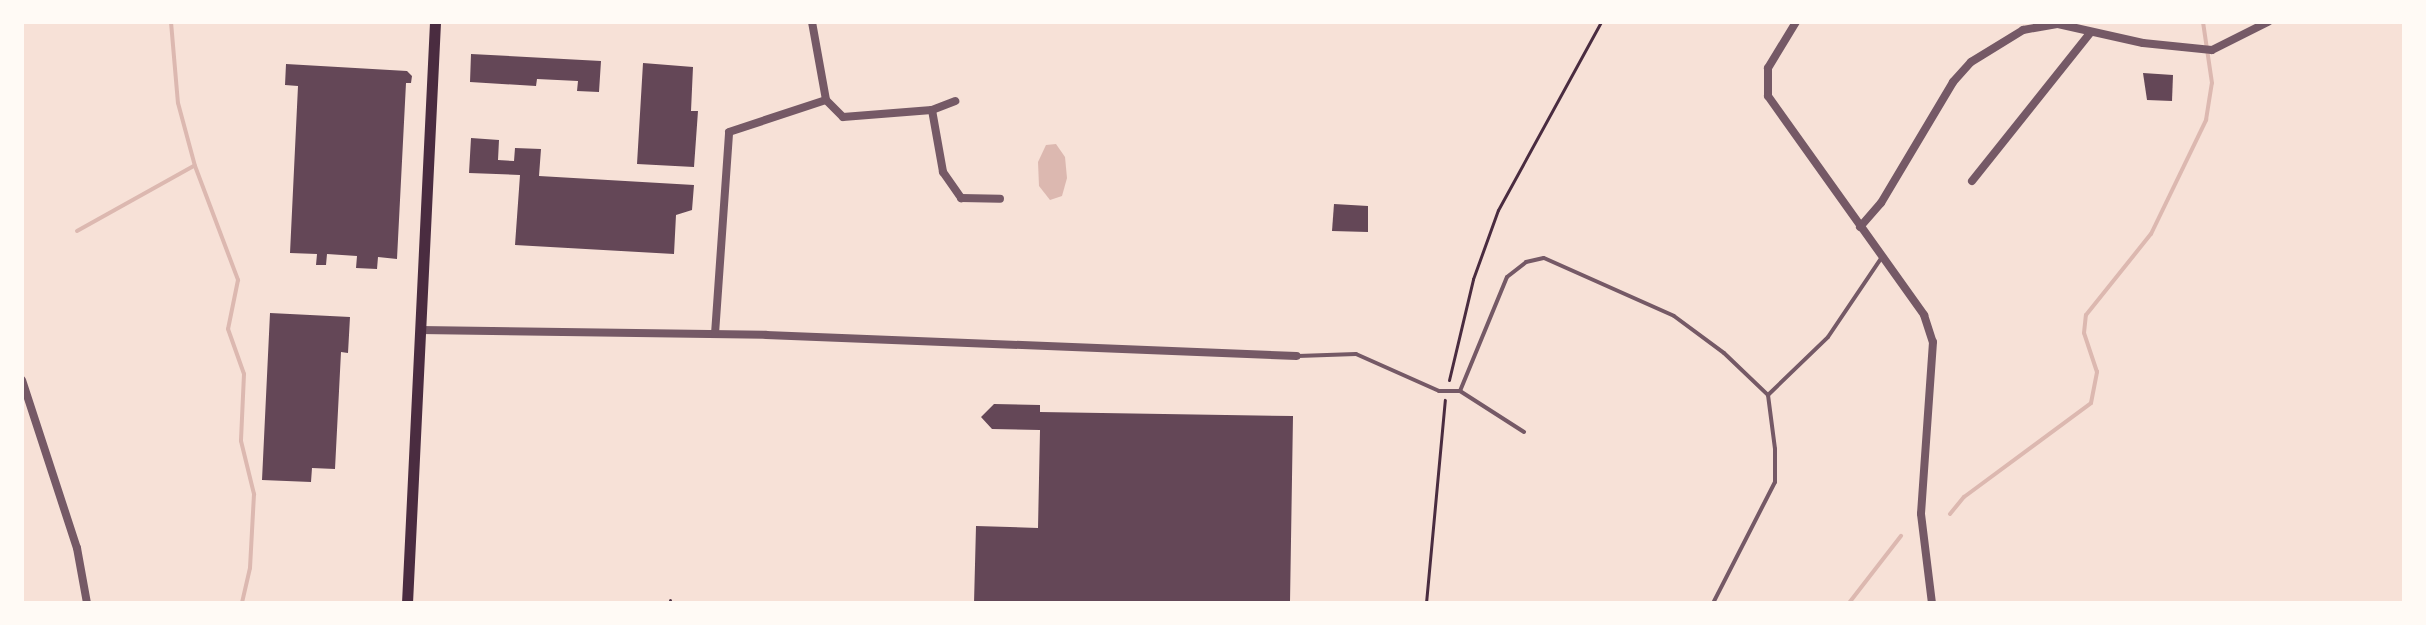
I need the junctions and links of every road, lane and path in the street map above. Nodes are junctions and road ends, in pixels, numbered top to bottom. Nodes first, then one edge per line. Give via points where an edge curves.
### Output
1 (435, 22) edge
2 (812, 22) edge
3 (1601, 22) edge
4 (1796, 22) edge
5 (2091, 22) edge
6 (2268, 22) edge
7 (2090, 33) junction
8 (826, 100) junction
9 (955, 101) dead end
10 (932, 110) junction
11 (1972, 181) dead end
12 (1000, 199) dead end
13 (1860, 227) junction
14 (1882, 257) junction
15 (420, 330) junction
16 (715, 334) junction
17 (1297, 356) joint
18 (22, 380) edge
19 (1460, 391) junction
20 (1446, 392) junction
21 (1768, 395) junction
22 (1524, 432) dead end
23 (87, 603) edge
24 (407, 603) edge
25 (1426, 603) edge
26 (1713, 603) edge
27 (1932, 603) edge

1 - 15 main road
2 - 8 street
3 - 20 path via 1498,210 1473,279
4 - 13 street via 1768,68 1768,96
5 - 7 lane
6 - 7 street via 2214,50
7 - 11 street
7 - 13 street via 2058,24 2036,26 1971,62 1939,100 1881,203
8 - 10 street via 843,117
8 - 16 street via 729,132
9 - 10 street
10 - 12 street via 943,172 961,198
13 - 14 street
14 - 21 lane via 1828,337
14 - 27 street via 1924,315 1933,342 1921,514
15 - 16 street
15 - 24 main road
16 - 17 street
17 - 20 lane via 1356,354
18 - 23 street via 77,548
19 - 20 lane
19 - 21 lane via 1507,277 1526,262 1544,258 1674,316
19 - 22 lane
20 - 25 path
21 - 26 lane via 1775,482

